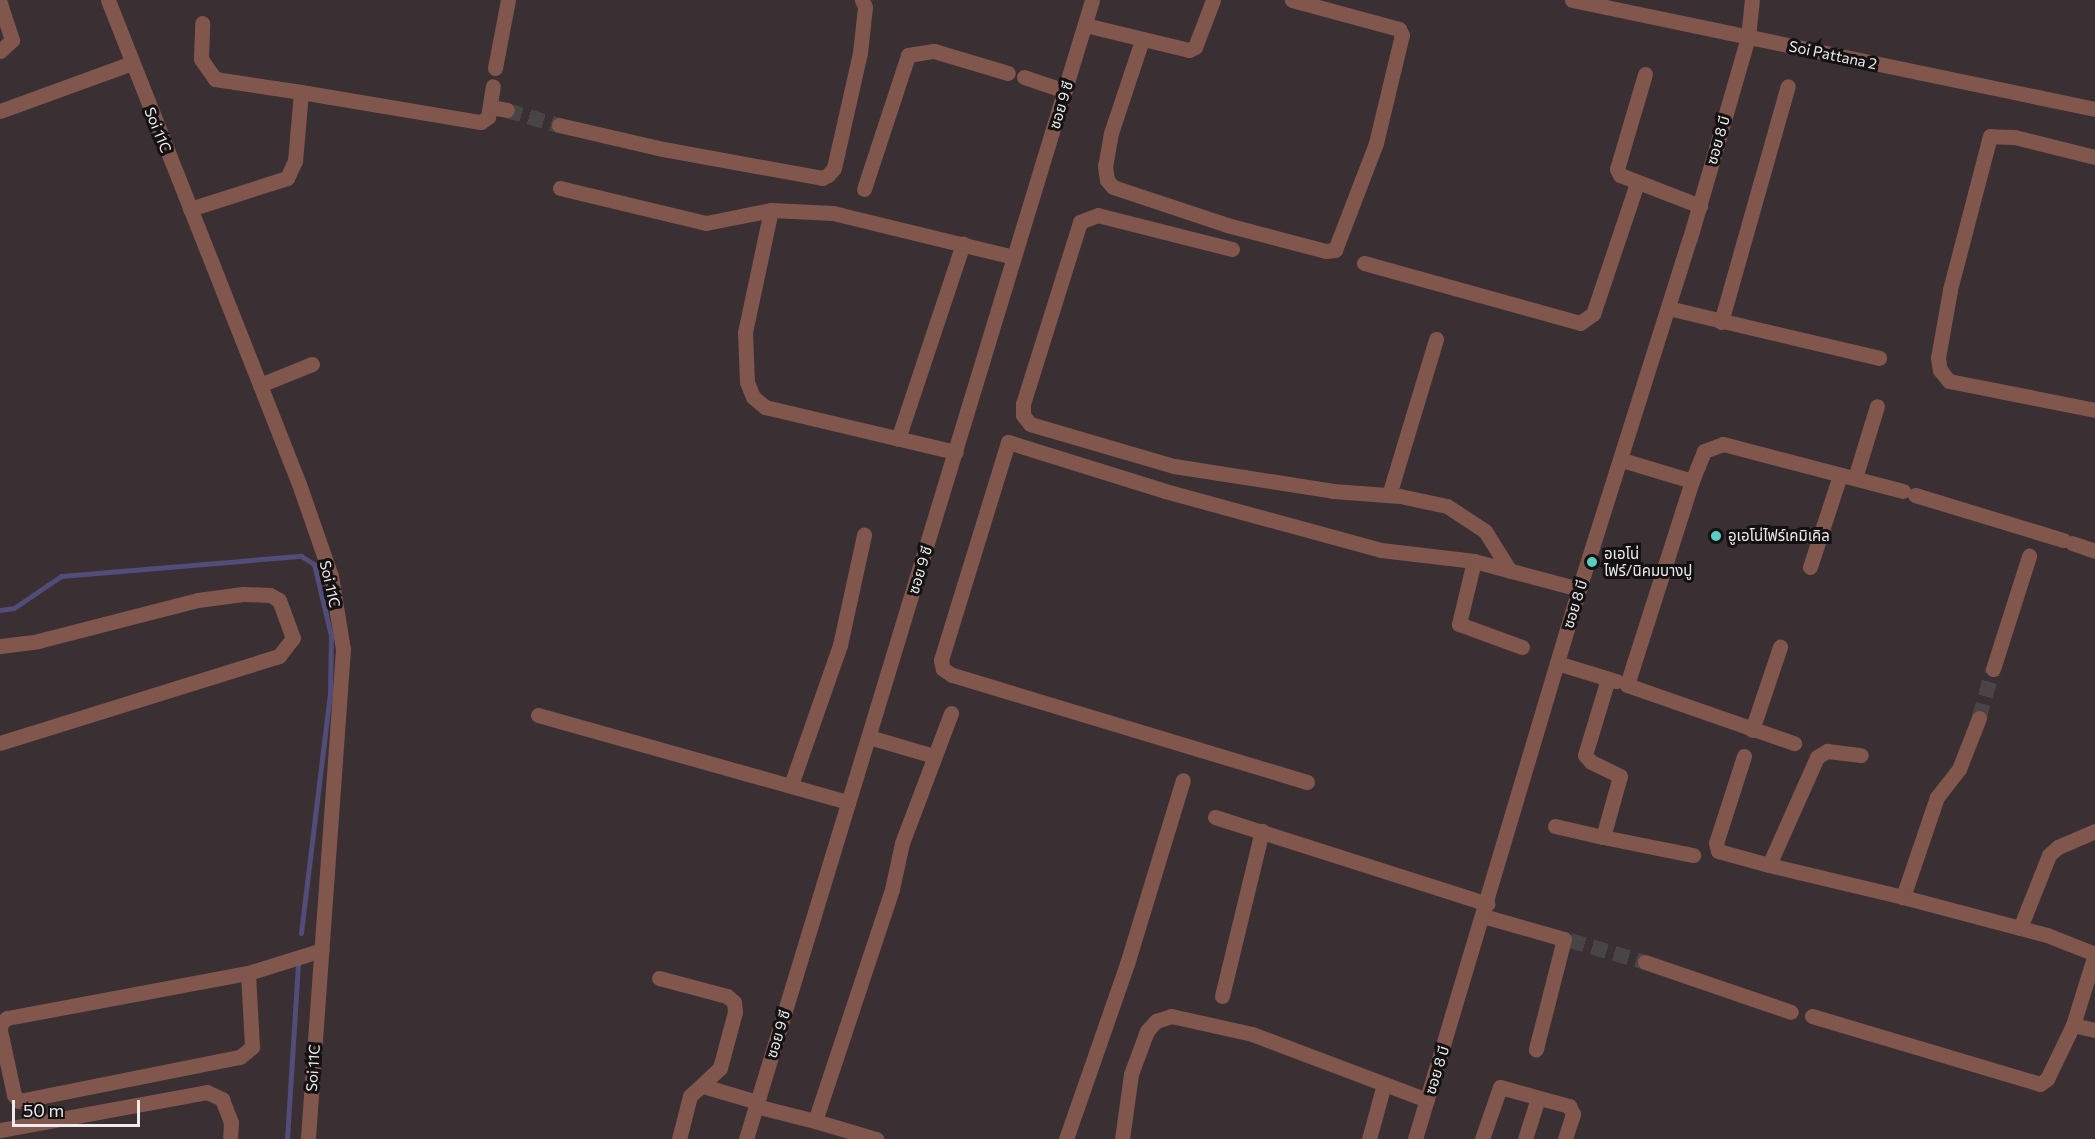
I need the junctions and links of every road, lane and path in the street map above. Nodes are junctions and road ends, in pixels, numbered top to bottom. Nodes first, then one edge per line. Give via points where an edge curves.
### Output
1 (108, 0) edge
2 (508, 0) edge
3 (862, 0) edge
4 (1092, 0) edge
5 (1213, 0) edge
6 (1292, 0) edge
7 (1572, 0) edge
8 (1752, 0) edge
9 (0, 3) edge
10 (202, 23) dead end
11 (1085, 25) junction
12 (1748, 37) junction
13 (1142, 40) junction
14 (0, 51) edge
15 (132, 63) junction
16 (495, 68) dead end
17 (1008, 72) dead end
18 (1645, 74) dead end
19 (1024, 77) dead end
20 (493, 86) dead end
21 (1788, 86) dead end
22 (1065, 91) junction
23 (301, 92) junction
24 (490, 107) junction
25 (2095, 109) edge
26 (507, 110) tunnel mouth
27 (0, 111) edge
28 (560, 124) tunnel mouth
29 (2095, 156) edge
30 (1637, 183) junction
31 (560, 188) dead end
32 (864, 189) dead end
33 (1700, 206) junction
34 (190, 209) junction
35 (771, 210) junction
36 (963, 244) junction
37 (1232, 249) dead end
38 (1013, 257) junction
39 (1364, 263) dead end
40 (1668, 308) junction
41 (1721, 322) junction
42 (1436, 339) dead end
43 (1879, 358) dead end
44 (312, 364) dead end
45 (260, 385) junction
46 (1877, 406) dead end
47 (2095, 410) edge
48 (898, 438) junction
49 (956, 452) junction
50 (1622, 460) junction
51 (1847, 476) junction
52 (1692, 482) junction
53 (1389, 495) junction
54 (864, 535) dead end
55 (2031, 545) junction
56 (2095, 551) edge
57 (1474, 561) junction
58 (1810, 567) dead end
59 (1510, 571) junction
60 (1579, 589) junction
61 (0, 646) edge
62 (1522, 647) dead end
63 (1780, 647) dead end
64 (1557, 663) junction
65 (1993, 669) tunnel mouth
66 (1608, 679) junction
67 (1628, 685) junction
68 (951, 713) dead end
69 (538, 715) dead end
70 (1979, 718) tunnel mouth
71 (1752, 730) junction
72 (869, 737) junction
73 (0, 743) edge
74 (1794, 743) dead end
75 (1861, 754) dead end
76 (934, 756) junction
77 (1744, 756) dead end
78 (1183, 780) dead end
79 (1307, 782) dead end
80 (791, 785) junction
81 (849, 802) junction
82 (1215, 817) dead end
83 (1555, 826) dead end
84 (1262, 831) junction
85 (2095, 831) edge
86 (1603, 837) junction
87 (1693, 855) dead end
88 (1769, 864) junction
89 (1903, 897) junction
90 (1485, 910) junction
91 (2020, 928) junction
92 (322, 950) junction
93 (2095, 954) edge
94 (1645, 963) tunnel mouth
95 (248, 973) junction
96 (659, 978) dead end
97 (1222, 996) dead end
98 (1791, 1012) dead end
99 (1812, 1016) dead end
100 (2073, 1025) junction
101 (0, 1029) edge
102 (2095, 1030) edge
103 (1536, 1049) dead end
104 (1384, 1084) junction
105 (703, 1086) junction
106 (1538, 1098) junction
107 (1428, 1100) junction
108 (757, 1104) junction
109 (815, 1122) junction
110 (0, 1130) edge
111 (230, 1139) edge
112 (308, 1139) edge
113 (679, 1139) edge
114 (746, 1139) edge
115 (876, 1139) edge
116 (1066, 1139) edge
117 (1122, 1139) edge
118 (1369, 1139) edge
119 (1415, 1139) edge
120 (1482, 1139) edge
121 (1525, 1139) edge
122 (1565, 1139) edge

1 - 15 street, Soi 11C
2 - 16 street
3 - 28 street via 865,8 860,53 834,168 822,178 663,149
4 - 11 street, ซอย 9 ซี
5 - 13 street via 1195,46 1189,50
6 - 13 street via 1399,29 1402,35 1376,143 1335,250 1326,251 1227,225 1113,187 1107,180 1105,166 1111,133
7 - 12 street, Soi Pattana 2
8 - 12 street, ซอย 8 บี
9 - 14 street via 12,40
10 - 23 street via 201,59 214,79
11 - 13 street
11 - 22 street, ซอย 9 ซี
12 - 25 street, Soi Pattana 2
12 - 33 street, ซอย 8 บี
15 - 27 street
15 - 34 street, Soi 11C
17 - 32 street via 934,51 909,55
18 - 30 street via 1617,169 1624,179
19 - 22 street
20 - 24 street
21 - 41 street
22 - 38 street, ซอย 9 ซี
23 - 24 street via 465,121 481,122 488,117
23 - 34 street via 295,161 287,177
24 - 26 street
29 - 47 street via 2014,137 1990,136 1950,290 1938,358 1940,370 1949,381
30 - 33 street
30 - 39 street via 1593,315 1580,323
31 - 35 street via 706,223
33 - 40 street, ซอย 8 บี
34 - 45 street, Soi 11C
35 - 36 street via 833,213
35 - 48 street via 745,332 747,382 753,397 765,407
36 - 38 street
36 - 48 street
37 - 53 street via 1098,215 1080,222 1023,404 1023,415 1030,424 1174,466 1333,491
38 - 49 street, ซอย 9 ซี
40 - 41 street
40 - 50 street, ซอย 8 บี
41 - 43 street
42 - 53 street
44 - 45 street
45 - 92 street, Soi 11C via 331,576 343,649
46 - 51 street
48 - 49 street
49 - 72 street, ซอย 9 ซี
50 - 52 street
50 - 60 street, ซอย 8 บี
51 - 52 street via 1723,444 1704,451
51 - 55 street via 1909,493
51 - 58 street
52 - 67 street
53 - 59 street via 1447,506 1467,518 1485,531
54 - 80 street via 840,645
55 - 56 street via 2067,542
55 - 65 street
57 - 59 street
57 - 62 street via 1460,624
57 - 79 street via 1381,550 1165,491 1016,442 1008,442 1003,448 941,660 944,669 963,679
59 - 60 street
60 - 64 street, ซอย 8 บี
61 - 73 street via 38,641 198,600 243,594 270,595 279,600 293,638 279,656
63 - 71 street
64 - 66 street
64 - 90 street, ซอย 8 บี
66 - 67 street
66 - 86 street via 1585,755 1590,762 1620,776
67 - 71 street
68 - 76 street
69 - 80 street
70 - 89 street via 1959,769 1937,797
71 - 74 street
72 - 76 street
72 - 81 street, ซอย 9 ซี
75 - 88 street via 1827,751 1817,757
76 - 109 street via 902,843 892,889
77 - 88 street via 1716,843 1718,851
78 - 116 street via 1127,964
80 - 81 street
81 - 108 street, ซอย 9 ซี
82 - 84 street
83 - 86 street
84 - 90 street
84 - 97 street
85 - 91 street via 2058,847 2044,861
86 - 87 street
88 - 89 street
89 - 91 street
90 - 103 street via 1567,939
90 - 107 street, ซอย 8 บี
91 - 93 street
92 - 95 street
92 - 112 street, Soi 11C
93 - 100 street
94 - 98 street
95 - 101 street via 8,1018
95 - 101 street via 252,1047 240,1057 19,1101 14,1095
96 - 105 street via 727,996 734,1002 735,1012 720,1068
99 - 100 street via 2040,1084 2048,1079
100 - 102 street
104 - 107 street
104 - 117 street via 1252,1034 1171,1016 1156,1021 1147,1031 1131,1074
104 - 118 street
105 - 108 street
105 - 113 street via 690,1096
106 - 120 street via 1497,1089
106 - 121 street
106 - 122 street via 1572,1109
107 - 119 street, ซอย 8 บี
108 - 109 street
108 - 114 street, ซอย 9 ซี
109 - 115 street
110 - 111 street via 207,1092 222,1100 231,1122

